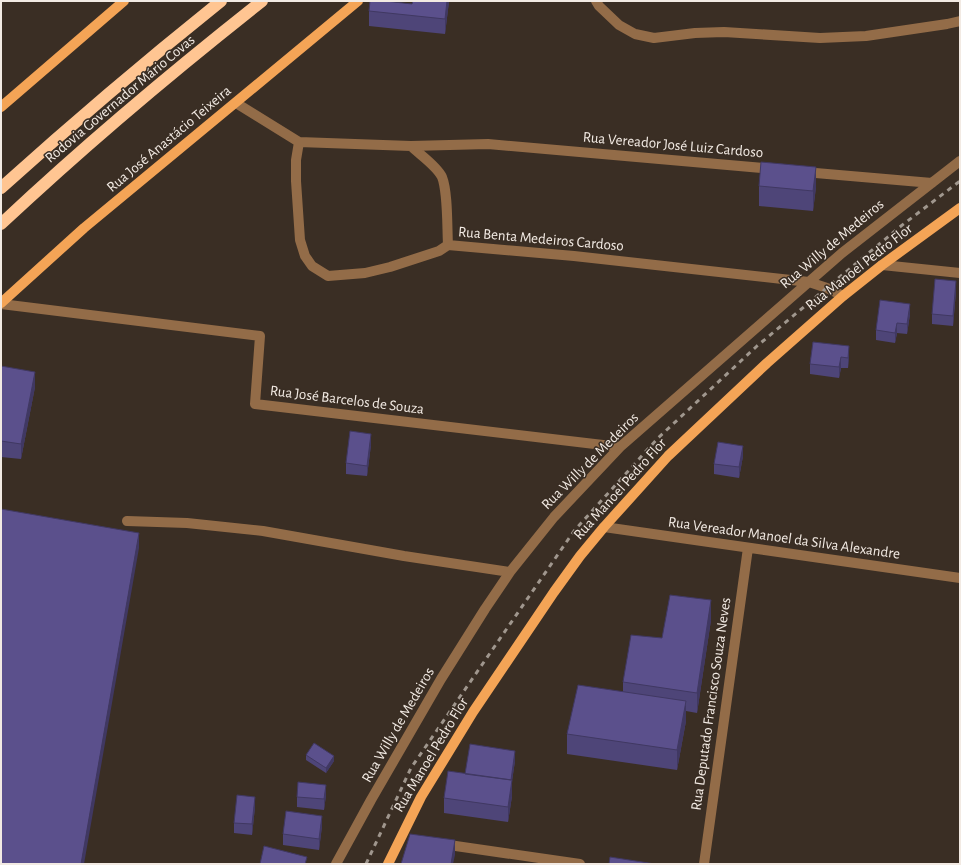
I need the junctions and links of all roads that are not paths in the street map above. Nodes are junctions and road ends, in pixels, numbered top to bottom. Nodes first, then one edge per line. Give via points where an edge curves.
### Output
1 (124, 1) edge
2 (221, 1) edge
3 (262, 1) edge
4 (358, 1) edge
5 (596, 1) edge
6 (960, 21) edge
7 (236, 103) junction
8 (1, 106) edge
9 (299, 142) junction
10 (411, 146) junction
11 (960, 161) edge
12 (781, 170) edge
13 (797, 171) edge
14 (932, 183) junction
15 (1, 188) edge
16 (960, 208) edge
17 (1, 224) edge
18 (448, 245) junction
19 (882, 265) junction
20 (960, 273) edge
21 (809, 282) junction
22 (843, 296) junction
23 (1, 304) edge
24 (620, 447) junction
25 (127, 521) dead end
26 (604, 527) junction
27 (748, 548) junction
28 (510, 572) junction
29 (960, 578) edge
30 (432, 842) edge
31 (336, 864) edge
32 (388, 864) edge
33 (580, 864) edge
34 (704, 864) edge

1 - 8 main road
2 - 15 highway, Rodovia Governador Mário Covas via 114,88
3 - 17 highway, Rodovia Governador Mário Covas via 114,124
4 - 7 main road, Rua José Anastácio Teixeira
5 - 6 street via 618,25 635,34 654,38 724,32 820,38 866,36
7 - 9 street
7 - 23 main road, Rua José Anastácio Teixeira via 84,228
9 - 10 street
9 - 18 street via 296,181 300,240 305,256 312,266 328,276 365,273 439,251
10 - 12 street, Rua Vereador José Luiz Cardoso via 488,144
10 - 18 street, Rua Benta Medeiros Cardoso via 441,176 445,191
11 - 14 street, Rua Willy de Medeiros
13 - 14 street
14 - 21 street, Rua Willy de Medeiros
16 - 19 main road, Rua Manoel Pedro Flor
18 - 21 street, Rua Benta Medeiros Cardoso
19 - 20 street
19 - 22 main road, Rua Manoel Pedro Flor
21 - 22 street, Rua Benta Medeiros Cardoso
21 - 24 street, Rua Willy de Medeiros
22 - 26 main road, Rua Manoel Pedro Flor via 668,456
23 - 24 street, Rua José Barcelos de Souza via 260,336 255,404
24 - 28 street, Rua Willy de Medeiros via 554,517
25 - 28 street via 187,522 263,531
26 - 27 street, Rua Vereador Manoel da Silva Alexandre
26 - 32 main road, Rua Manoel Pedro Flor via 554,592 473,712 421,797 405,838
27 - 29 street, Rua Vereador Manoel da Silva Alexandre
27 - 34 street, Rua Deputado Francisco Souza Neves
28 - 31 street, Rua Willy de Medeiros via 441,679
30 - 33 street

